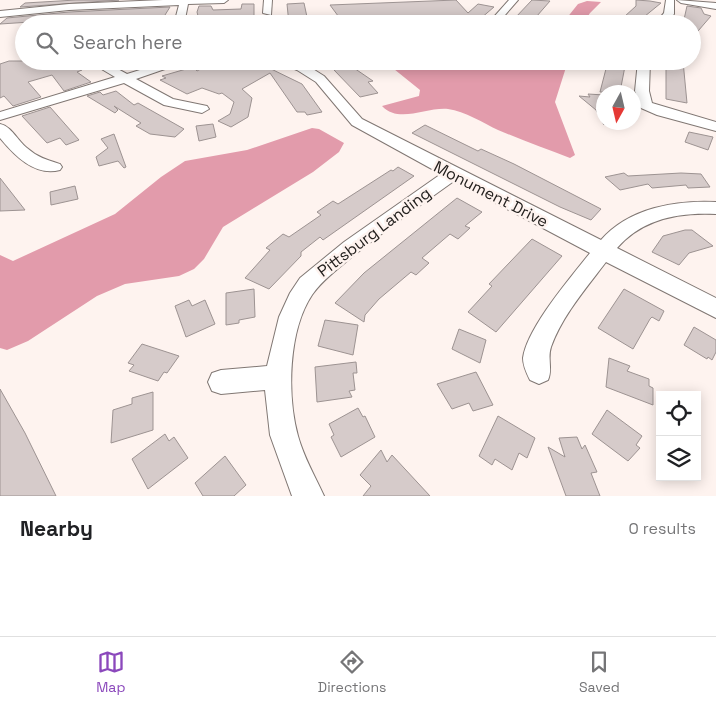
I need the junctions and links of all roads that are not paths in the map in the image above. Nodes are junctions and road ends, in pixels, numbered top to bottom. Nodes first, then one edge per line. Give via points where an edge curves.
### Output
1 (224, 0) edge
2 (268, 0) edge
3 (514, 0) edge
4 (670, 0) edge
5 (680, 0) edge
6 (185, 1) edge
7 (104, 3) edge
8 (716, 6) edge
9 (268, 13) dead end
10 (0, 14) edge
11 (180, 15) edge
12 (500, 15) edge
13 (668, 15) edge
14 (111, 70) edge
15 (152, 70) edge
16 (305, 70) edge
17 (644, 70) edge
18 (126, 78) junction
19 (202, 109) dead end
20 (0, 116) edge
21 (716, 127) edge
22 (0, 128) edge
23 (54, 167) dead end
24 (452, 174) junction
25 (716, 208) edge
26 (604, 252) junction
27 (716, 309) edge
28 (539, 372) dead end
29 (277, 378) junction
30 (221, 382) dead end
31 (308, 496) edge

1 - 6 street
2 - 9 street
3 - 12 street
4 - 13 street
5 - 8 street
6 - 7 street
6 - 11 street
7 - 10 street
14 - 18 street
15 - 18 street
16 - 24 street, Monument Drive via 320,79 357,122
17 - 21 street via 643,101 646,108
18 - 19 street via 169,102
18 - 20 street
22 - 23 street via 26,158
24 - 26 street, Monument Drive
24 - 29 street, Pittsburg Landing via 379,226 306,286 292,311 281,347
25 - 26 street via 686,207 648,215 619,233
26 - 27 street, Monument Drive
26 - 28 street via 554,317 539,343 535,358
29 - 30 street
29 - 31 street, Pittsburg Landing via 284,441

